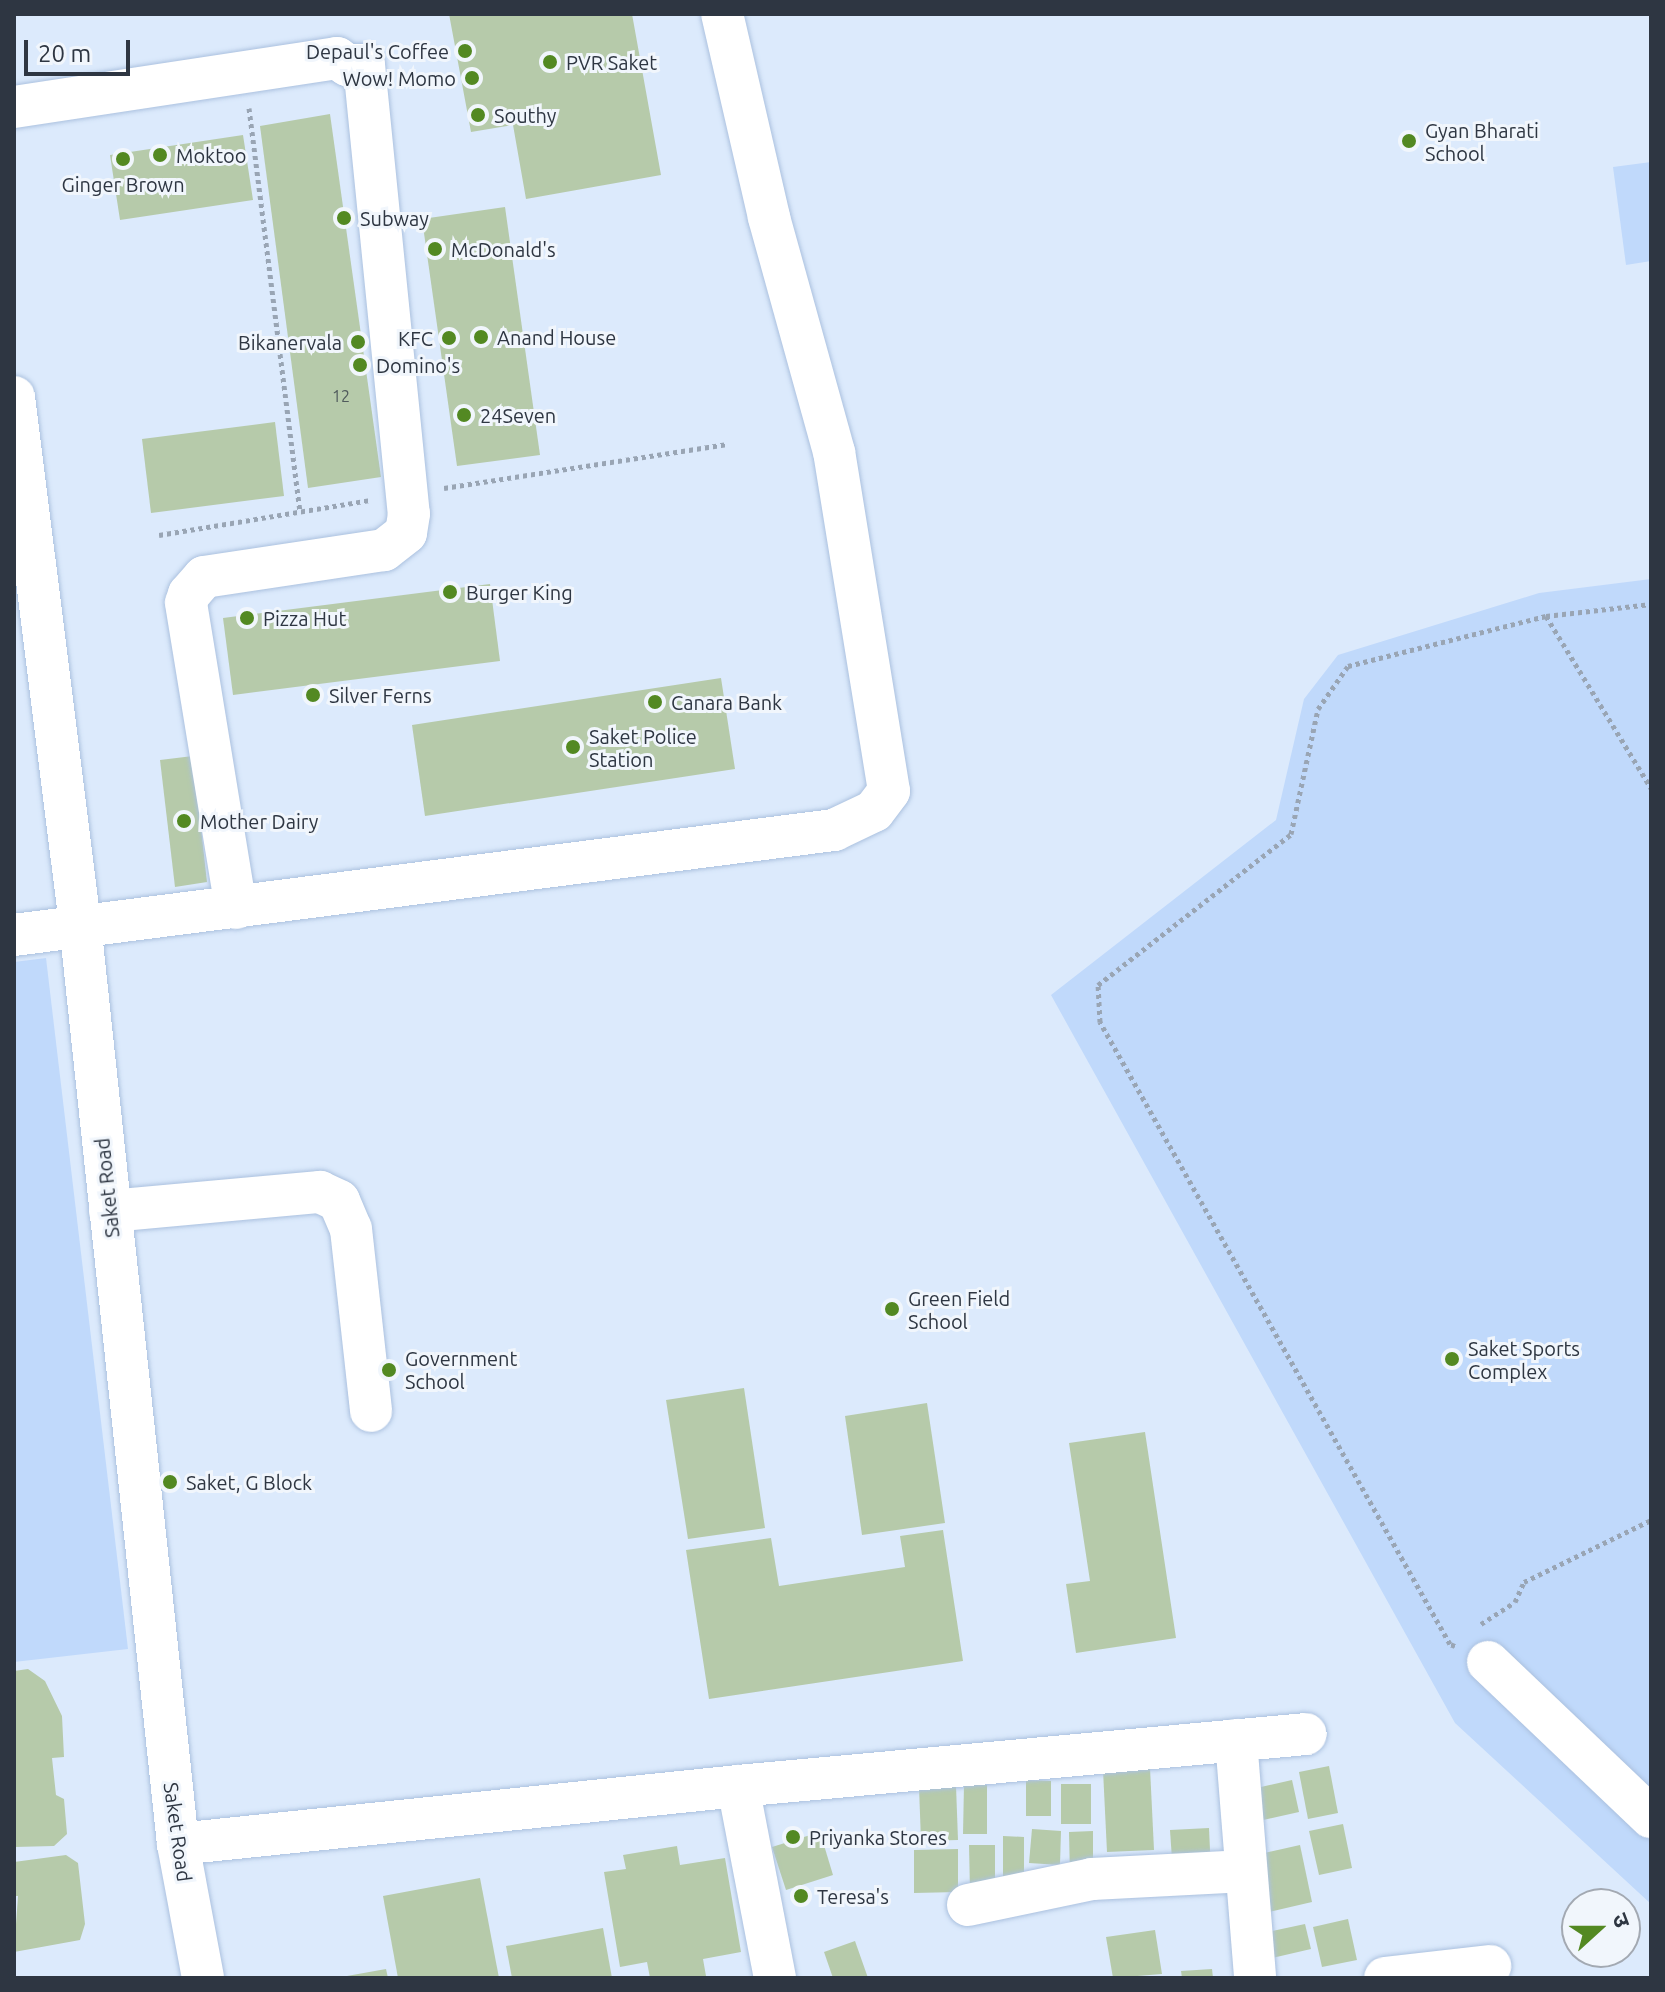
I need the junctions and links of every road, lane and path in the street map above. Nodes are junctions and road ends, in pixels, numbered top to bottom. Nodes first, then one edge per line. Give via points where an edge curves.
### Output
1 (722, 14) edge
2 (244, 72) junction
3 (14, 107) edge
4 (14, 397) edge
5 (300, 512) dead end
6 (1651, 604) edge
7 (1546, 616) junction
8 (1651, 788) edge
9 (236, 908) junction
10 (80, 924) junction
11 (14, 935) edge
12 (110, 1211) junction
13 (371, 1411) dead end
14 (1651, 1520) edge
15 (1476, 1642) junction
16 (1306, 1734) dead end
17 (1236, 1740) junction
18 (738, 1786) junction
19 (1651, 1817) edge
20 (178, 1844) junction
21 (1246, 1871) junction
22 (968, 1905) dead end
23 (1490, 1966) dead end
24 (203, 1978) edge
25 (775, 1978) edge
26 (1255, 1978) edge
27 (1385, 1978) edge

1 - 9 street via 769,217 834,452 889,791 874,811 834,830
2 - 3 street
2 - 5 path
2 - 9 street via 337,58 347,65 364,65 409,514 406,533 384,550 204,577 189,594 186,603
4 - 10 street, Saket Road
6 - 7 path
7 - 8 path
7 - 15 path via 1348,666 1318,709 1291,834 1098,985 1100,1022 1450,1644
9 - 10 street
10 - 11 street
10 - 12 street, Saket Road
12 - 13 street via 320,1192 339,1201 351,1229
12 - 20 street, Saket Road
14 - 15 path via 1524,1582 1515,1602
15 - 19 street
16 - 17 street
17 - 18 street
17 - 21 street
18 - 20 street
18 - 25 street
20 - 24 street, Saket Road
21 - 22 street via 1092,1879
21 - 26 street
23 - 27 street

